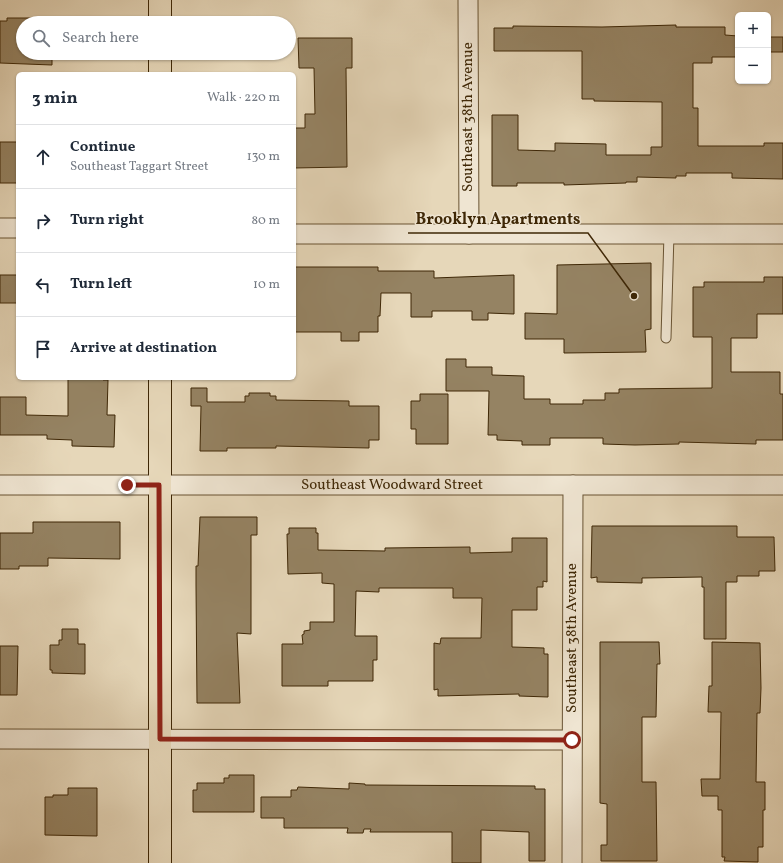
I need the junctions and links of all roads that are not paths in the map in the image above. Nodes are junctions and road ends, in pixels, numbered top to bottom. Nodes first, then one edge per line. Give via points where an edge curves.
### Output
1 (160, 0) edge
2 (468, 0) edge
3 (160, 16) edge
4 (160, 60) edge
5 (160, 72) edge
6 (0, 228) edge
7 (16, 228) edge
8 (296, 234) edge
9 (469, 234) junction
10 (669, 234) junction
11 (783, 234) edge
12 (666, 338) dead end
13 (160, 380) edge
14 (0, 485) edge
15 (159, 485) junction
16 (573, 485) junction
17 (783, 485) edge
18 (0, 739) edge
19 (160, 739) junction
20 (572, 740) junction
21 (160, 863) edge
22 (572, 863) edge

1 - 3 main road
2 - 9 street, Southeast 38th Avenue
4 - 5 main road
6 - 7 street
8 - 9 street
9 - 10 street
10 - 11 street
10 - 12 lane
13 - 15 main road
14 - 15 street, Southeast Woodward Street
15 - 16 street, Southeast Woodward Street
15 - 19 main road
16 - 17 street, Southeast Woodward Street
16 - 20 street, Southeast 38th Avenue
18 - 19 street
19 - 20 street
19 - 21 main road
20 - 22 street, Southeast 38th Avenue

